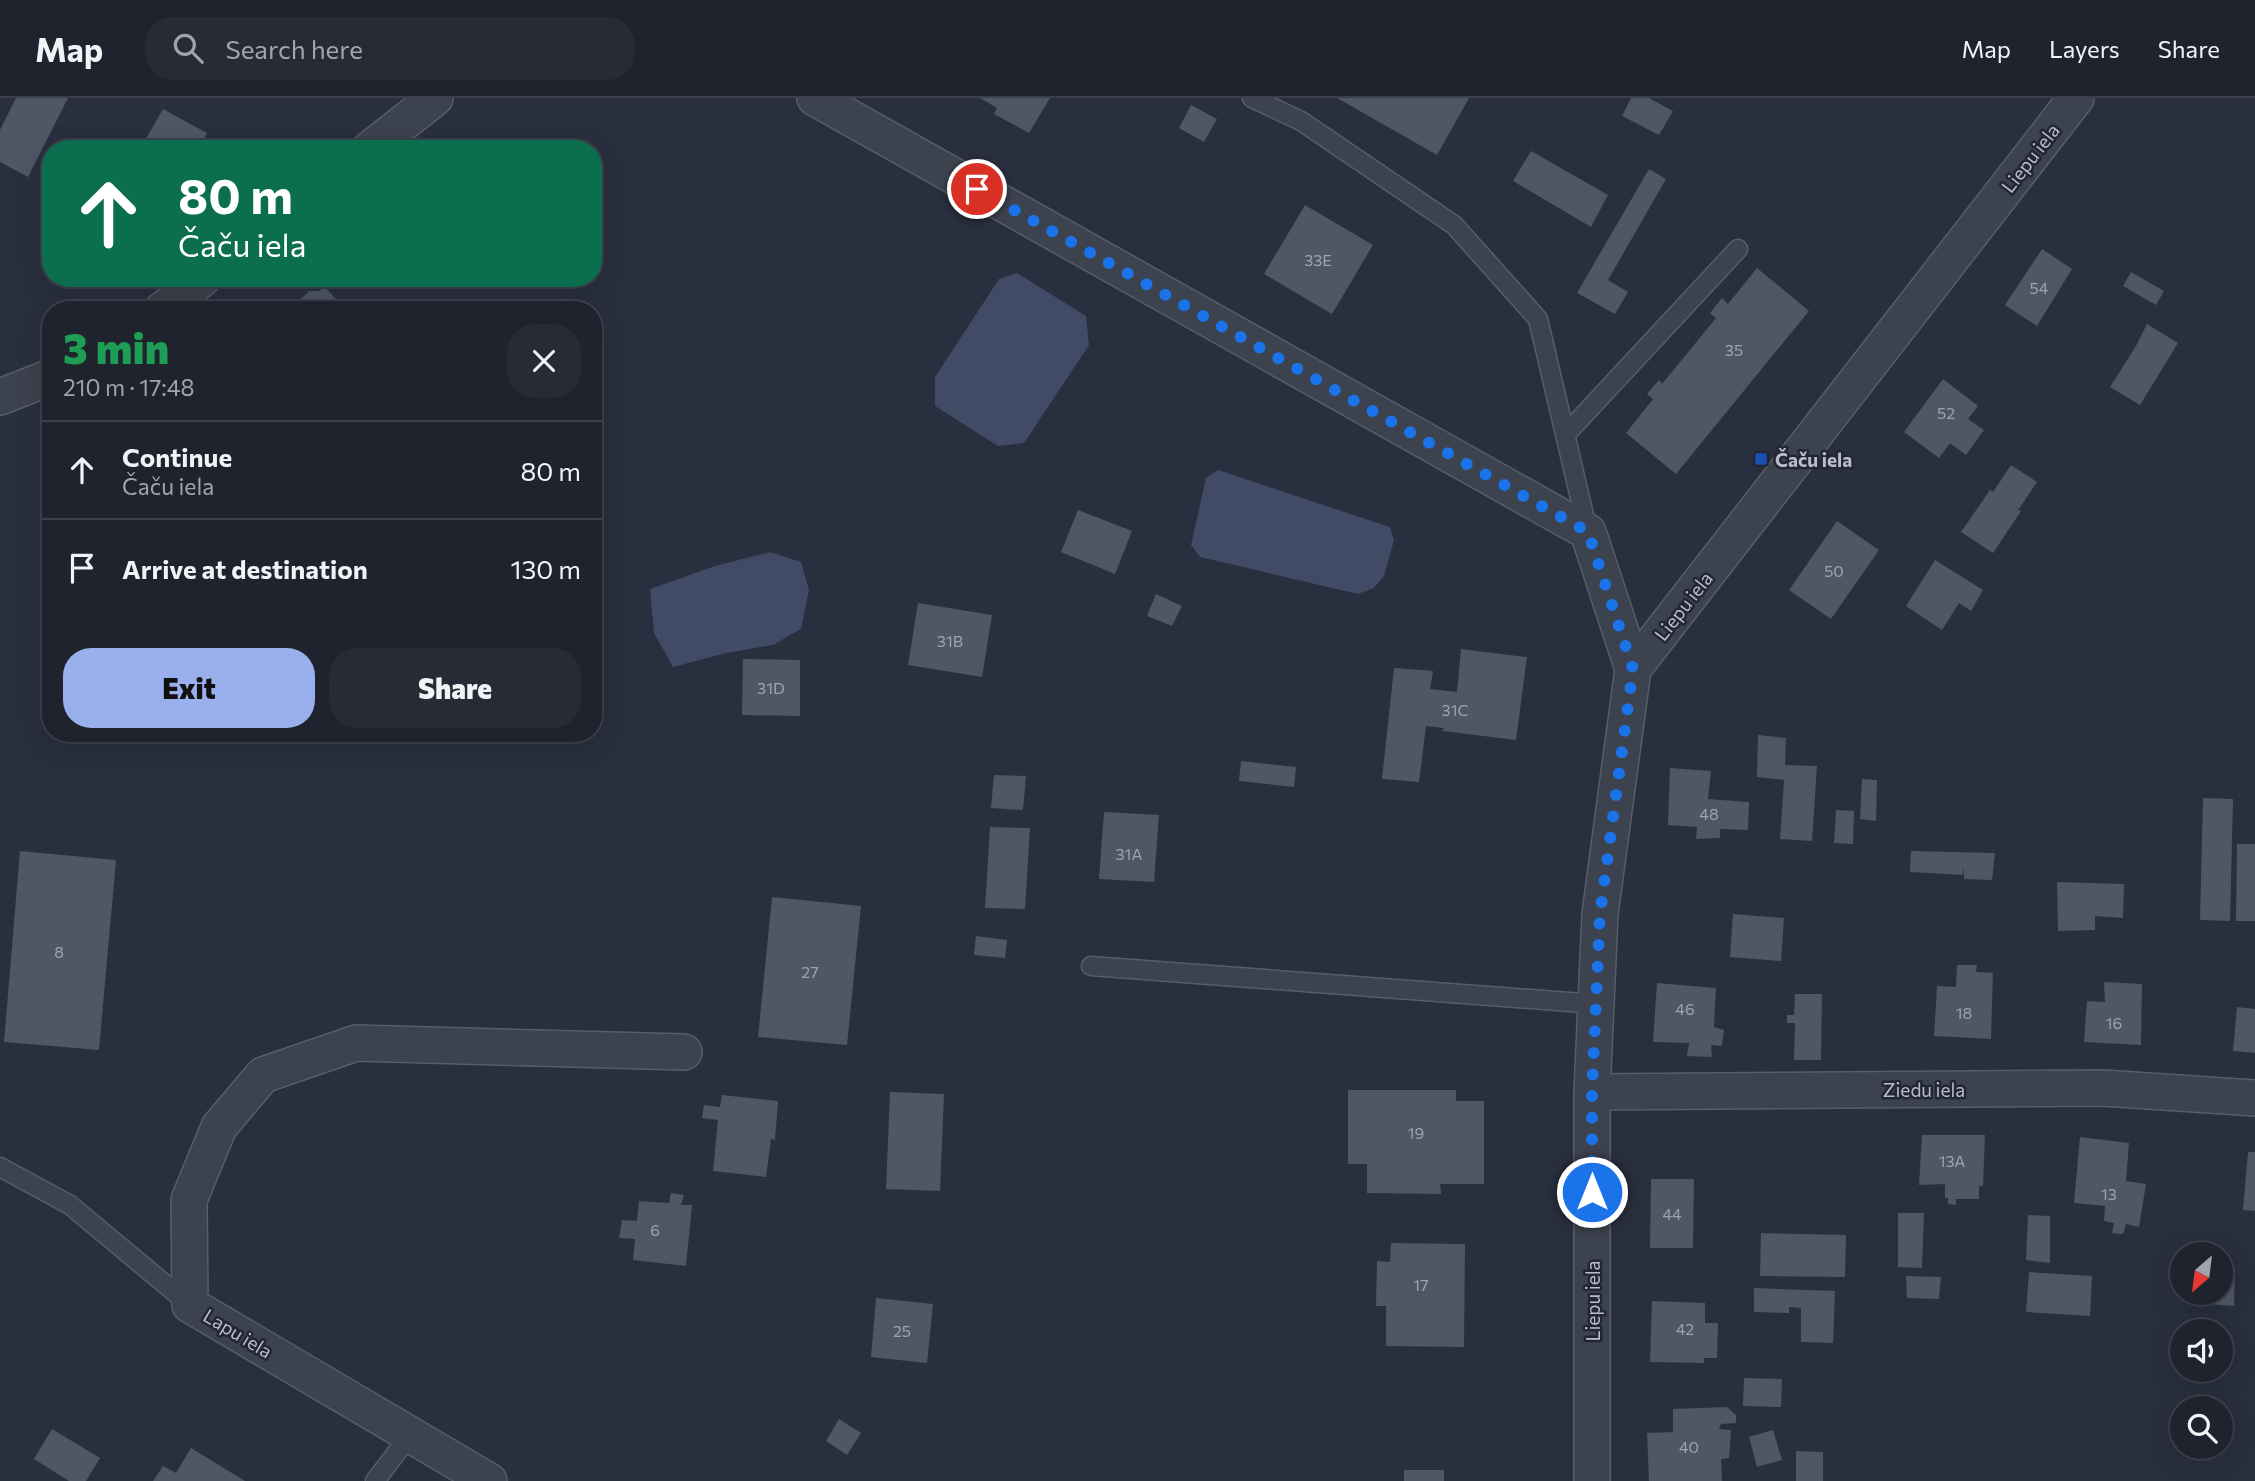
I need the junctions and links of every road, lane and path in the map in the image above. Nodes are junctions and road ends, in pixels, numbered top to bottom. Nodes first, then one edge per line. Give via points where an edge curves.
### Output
1 (435, 98) edge
2 (815, 98) edge
3 (1252, 98) edge
4 (2076, 98) edge
5 (381, 140) edge
6 (1738, 249) dead end
7 (191, 287) edge
8 (174, 301) edge
9 (42, 381) edge
10 (0, 397) edge
11 (1565, 435) junction
12 (1588, 532) junction
13 (1633, 669) junction
14 (1091, 966) dead end
15 (1596, 1004) junction
16 (684, 1052) dead end
17 (1592, 1092) junction
18 (2255, 1098) edge
19 (0, 1167) edge
20 (190, 1305) junction
21 (410, 1435) junction
22 (375, 1481) edge
23 (489, 1481) edge
24 (1592, 1481) edge

1 - 5 street
2 - 12 street
3 - 11 lane via 1301,121 1454,225 1538,319
4 - 13 street, Liepu iela
6 - 11 lane
7 - 8 street
9 - 10 street
11 - 12 lane
12 - 13 street
13 - 15 street, Liepu iela via 1600,914
14 - 15 lane
15 - 17 street, Liepu iela
16 - 20 street via 356,1043 262,1074 219,1127 189,1200
17 - 18 street, Ziedu iela via 2103,1088
17 - 24 street, Liepu iela
19 - 20 lane, Lapu iela via 70,1205
20 - 21 street, Lapu iela
21 - 22 lane
21 - 23 street, Lapu iela

